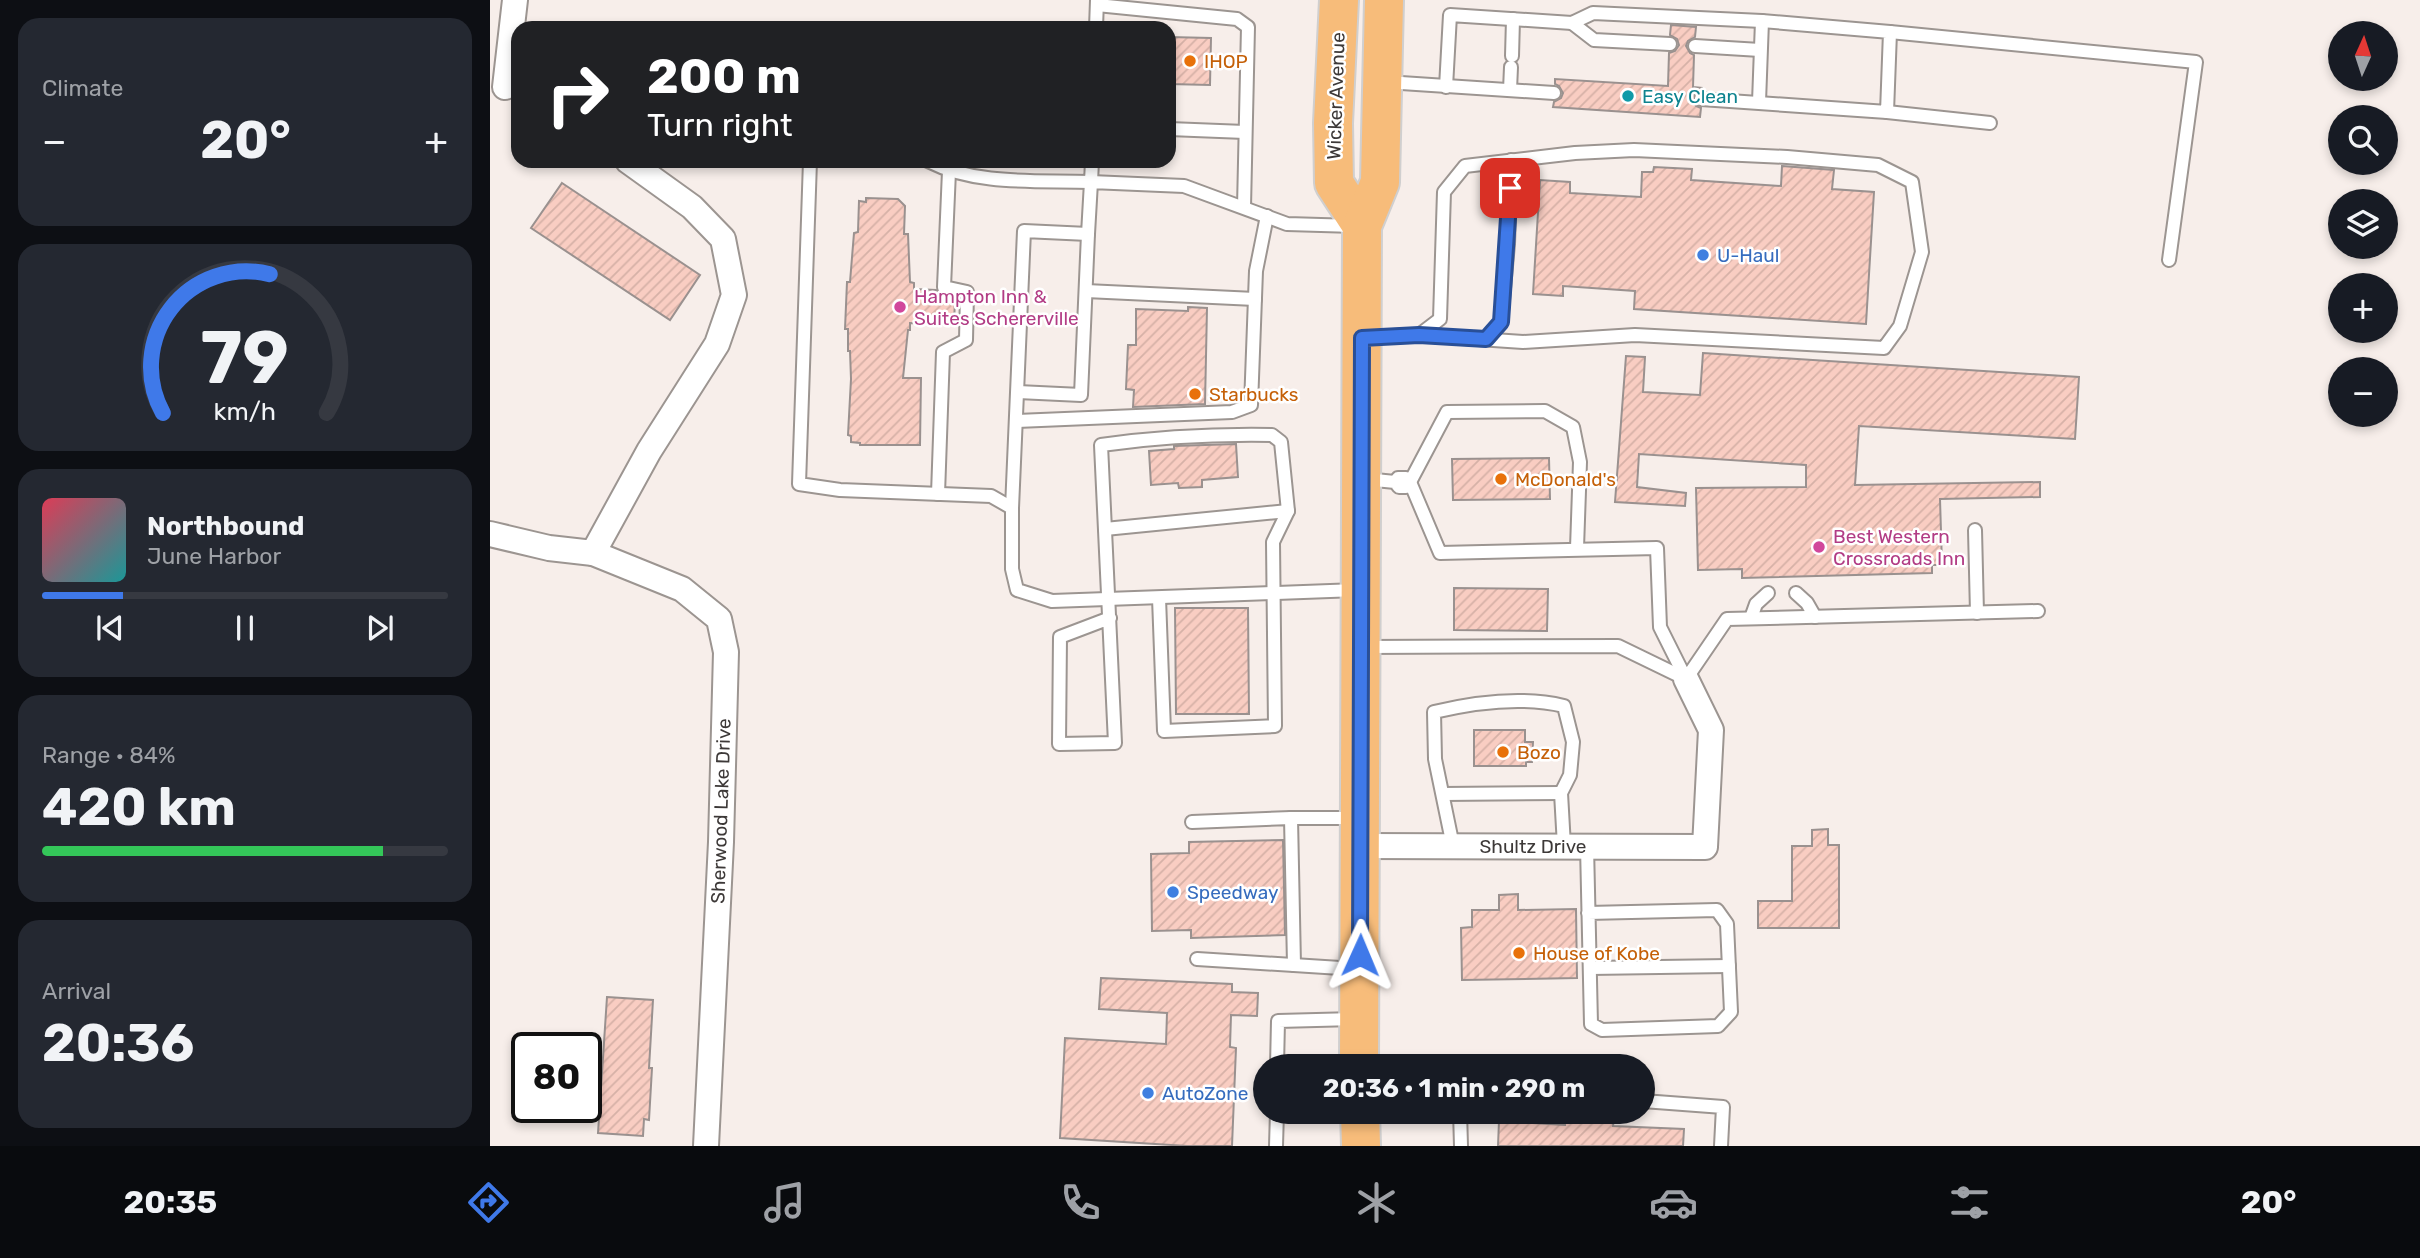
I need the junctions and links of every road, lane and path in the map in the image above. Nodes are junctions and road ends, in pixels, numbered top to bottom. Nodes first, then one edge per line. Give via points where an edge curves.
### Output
1 (515, 0) edge
2 (1384, 0) edge
3 (1451, 0) edge
4 (1097, 2) edge
5 (1342, 4) edge
6 (1450, 16) junction
7 (1513, 19) junction
8 (513, 21) edge
9 (1096, 21) edge
10 (1762, 21) junction
11 (1572, 23) junction
12 (1889, 32) junction
13 (511, 34) edge
14 (1670, 44) dead end
15 (1695, 46) dead end
16 (1760, 50) junction
17 (1382, 82) junction
18 (1446, 87) junction
19 (1510, 90) junction
20 (1554, 93) dead end
21 (504, 94) edge
22 (1701, 99) dead end
23 (1759, 102) junction
24 (1887, 112) junction
25 (1990, 123) dead end
26 (1176, 130) edge
27 (1245, 132) junction
28 (1511, 160) junction
29 (638, 168) edge
30 (810, 168) edge
31 (943, 168) edge
32 (1092, 168) edge
33 (949, 171) junction
34 (1091, 182) junction
35 (1244, 207) junction
36 (1266, 216) junction
37 (1362, 226) junction
38 (1088, 234) junction
39 (2169, 260) dead end
40 (1086, 291) junction
41 (1255, 299) junction
42 (1419, 335) junction
43 (1362, 338) junction
44 (1486, 339) junction
45 (1018, 393) junction
46 (1017, 421) junction
47 (1378, 480) junction
48 (1410, 482) junction
49 (938, 494) junction
50 (1012, 508) junction
51 (1288, 511) junction
52 (1105, 529) junction
53 (1975, 530) dead end
54 (490, 534) edge
55 (1577, 548) junction
56 (593, 553) junction
57 (1361, 590) junction
58 (1768, 593) dead end
59 (1796, 593) dead end
60 (1273, 594) junction
61 (1158, 598) junction
62 (1109, 600) junction
63 (2038, 611) dead end
64 (1977, 613) junction
65 (1815, 617) junction
66 (1110, 618) junction
67 (1751, 618) junction
68 (1361, 647) junction
69 (1686, 679) junction
70 (1561, 793) junction
71 (1443, 794) junction
72 (1291, 818) junction
73 (1192, 822) dead end
74 (1361, 832) junction
75 (1453, 846) junction
76 (1576, 846) junction
77 (1588, 914) junction
78 (1197, 959) dead end
79 (1294, 965) junction
80 (1728, 966) junction
81 (1590, 968) junction
82 (1360, 969) junction
83 (1360, 1019) junction
84 (1277, 1054) edge
85 (1359, 1054) edge
86 (1655, 1102) edge
87 (1277, 1124) edge
88 (1360, 1124) edge
89 (1460, 1124) edge
90 (706, 1146) edge
91 (1276, 1146) edge
92 (1361, 1146) edge
93 (1461, 1146) edge
94 (1721, 1146) edge

1 - 8 street
2 - 17 highway
3 - 6 lane
4 - 9 lane
4 - 27 lane via 1237,19 1248,27
5 - 17 highway via 1365,70
5 - 37 highway, Wicker Avenue via 1333,123 1334,183
6 - 7 lane
6 - 18 lane
7 - 11 lane
7 - 19 lane
10 - 11 lane via 1593,13
10 - 12 lane
10 - 16 lane
11 - 14 lane via 1594,40
12 - 24 lane
12 - 39 lane via 2196,62
13 - 21 street
15 - 16 lane
16 - 23 lane
17 - 18 lane
17 - 37 highway via 1380,182
18 - 19 lane
19 - 20 lane
22 - 23 lane
23 - 24 lane
24 - 25 lane
26 - 27 lane
27 - 35 lane
28 - 42 lane via 1465,166 1444,192 1440,319
28 - 44 lane via 1501,322
28 - 44 lane via 1634,150 1878,166 1912,182 1922,252 1900,326 1884,348 1635,335 1523,342
29 - 56 street via 692,207 723,239 734,295 717,344 649,451
30 - 49 lane via 799,484
31 - 33 lane
32 - 34 lane
33 - 34 lane via 974,177
33 - 49 lane via 944,287 967,292 966,340 943,352
34 - 35 lane via 1184,186
34 - 38 lane
35 - 36 lane
36 - 37 lane via 1287,224
36 - 41 lane
37 - 43 highway
38 - 40 lane
38 - 45 lane via 1024,232
40 - 41 lane
40 - 45 lane via 1081,395
41 - 46 lane via 1251,405 1232,412
42 - 43 lane
42 - 44 lane
43 - 47 highway
45 - 46 lane
46 - 50 lane
47 - 48 lane via 1399,487
47 - 57 highway
48 - 55 lane via 1440,553
48 - 55 lane via 1447,412 1545,411 1573,427 1580,462
49 - 50 lane via 991,496
50 - 62 lane via 1012,569 1017,590 1052,601
51 - 52 lane
51 - 52 lane via 1281,442 1272,435 1149,438 1101,445
51 - 60 lane via 1273,542
52 - 62 lane
53 - 64 lane
54 - 56 street, Sherwood Lake Drive
55 - 69 lane via 1657,548 1660,627
56 - 90 street, Sherwood Lake Drive via 682,589 719,619 726,652
57 - 60 lane
57 - 68 highway
58 - 67 lane via 1756,604
59 - 65 lane
60 - 61 lane
60 - 61 lane via 1275,726 1164,731
61 - 62 lane
62 - 66 lane
63 - 64 lane
64 - 65 lane
65 - 67 lane
66 - 66 lane via 1115,743 1059,744 1060,637
67 - 69 lane via 1727,619
68 - 69 lane via 1618,646
68 - 74 highway
69 - 76 street, Shultz Drive via 1711,730 1705,846
70 - 71 lane
70 - 71 lane via 1570,775 1573,742 1564,706 1544,701 1471,703 1434,712 1435,760
70 - 76 lane
71 - 75 lane
72 - 73 lane
72 - 74 lane
72 - 79 lane
74 - 75 street, Shultz Drive
74 - 82 highway
75 - 76 street, Shultz Drive
76 - 77 lane
77 - 80 lane via 1717,910 1727,924
77 - 81 lane
78 - 79 lane
79 - 82 lane
80 - 81 lane
80 - 81 lane via 1731,1012 1718,1026 1602,1030 1591,1024
82 - 83 highway
83 - 84 lane via 1278,1021
83 - 85 highway
86 - 94 lane via 1723,1107
87 - 91 lane
88 - 92 highway
89 - 93 lane

